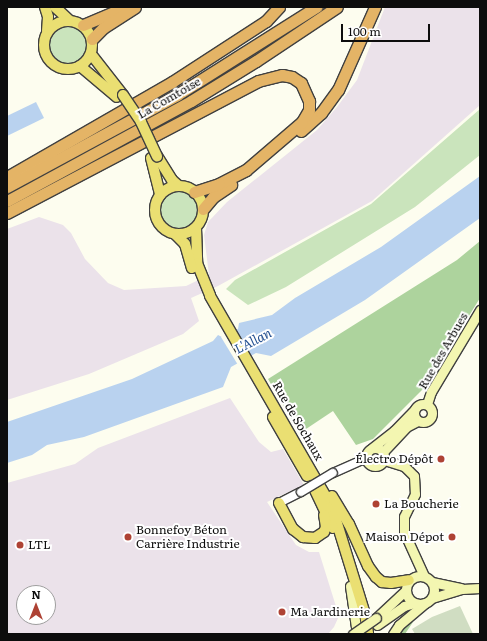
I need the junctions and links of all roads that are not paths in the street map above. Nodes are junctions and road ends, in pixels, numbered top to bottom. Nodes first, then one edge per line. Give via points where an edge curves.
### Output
1 (45, 7) edge
2 (55, 7) edge
3 (125, 7) edge
4 (135, 7) edge
5 (279, 7) edge
6 (316, 7) edge
7 (337, 7) edge
8 (375, 7) edge
9 (69, 20) junction
10 (82, 25) junction
11 (47, 31) junction
12 (92, 39) junction
13 (91, 54) junction
14 (80, 66) junction
15 (120, 96) junction
16 (154, 157) junction
17 (7, 177) edge
18 (179, 186) junction
19 (7, 187) edge
20 (194, 192) junction
21 (160, 195) junction
22 (7, 201) edge
23 (203, 209) junction
24 (7, 213) edge
25 (196, 228) junction
26 (175, 234) junction
27 (197, 275) junction
28 (480, 310) edge
29 (247, 365) junction
30 (427, 404) junction
31 (414, 410) junction
32 (418, 421) junction
33 (292, 434) junction
34 (372, 448) junction
35 (384, 456) junction
36 (366, 458) junction
37 (319, 496) junction
38 (279, 503) joint
39 (413, 581) junction
40 (432, 582) junction
41 (350, 586) junction
42 (480, 588) edge
43 (462, 589) junction
44 (428, 601) junction
45 (414, 603) junction
46 (376, 621) junction
47 (353, 634) edge
48 (357, 634) edge
49 (363, 634) edge
50 (368, 634) edge
51 (393, 634) edge

1 - 11 main road via 48,17
2 - 9 main road
3 - 10 highway
4 - 12 highway via 103,28
5 - 17 highway via 266,21 172,82
6 - 19 highway, La Comtoise via 177,95
7 - 22 highway, La Comtoise via 191,101
8 - 23 highway via 345,78 330,102 295,136 249,174 212,198
9 - 10 main road
9 - 11 main road via 53,25
10 - 12 main road
11 - 14 main road via 44,47 50,62 64,69
12 - 13 main road
13 - 14 main road
13 - 15 main road
14 - 15 main road
15 - 16 main road, bridge via 141,122
16 - 18 main road
16 - 21 main road
18 - 20 main road
18 - 21 main road
20 - 23 main road
20 - 24 highway via 219,184 246,170 302,122 309,110 310,101 301,83 292,77 282,75 258,81
21 - 26 main road via 156,204 157,219 167,231
23 - 25 main road
25 - 26 main road
25 - 27 main road, Rue de Sochaux
26 - 27 main road, Rue de Sochaux via 185,244
27 - 29 main road, Rue de Sochaux
28 - 30 main road, Rue des Arbues via 431,392
29 - 33 main road, Rue de Sochaux
29 - 37 main road, Rue de Sochaux
30 - 31 main road via 421,404
30 - 32 main road via 432,409 432,417 424,422
31 - 32 main road via 414,416
31 - 34 main road via 394,431
32 - 35 main road via 406,427
33 - 39 main road via 339,507 376,577 382,582 391,583
33 - 50 main road, Rue de Sochaux via 332,507
34 - 35 main road via 378,448
34 - 36 main road via 367,452
35 - 36 main road via 374,466 368,463
35 - 39 main road via 404,466 414,476 414,494 404,517 404,532 415,560
36 - 38 street, bridge
37 - 38 main road via 326,527 324,532 315,538 298,534
37 - 41 main road, Rue de Sochaux via 331,522
39 - 40 main road
39 - 45 main road via 408,598
39 - 46 main road
40 - 43 main road
40 - 44 main road via 434,590
41 - 48 main road
41 - 49 main road, Rue de Sochaux
42 - 43 main road
43 - 44 main road
44 - 45 main road
44 - 51 main road via 399,625
45 - 46 main road
46 - 47 main road, bridge
46 - 49 main road

